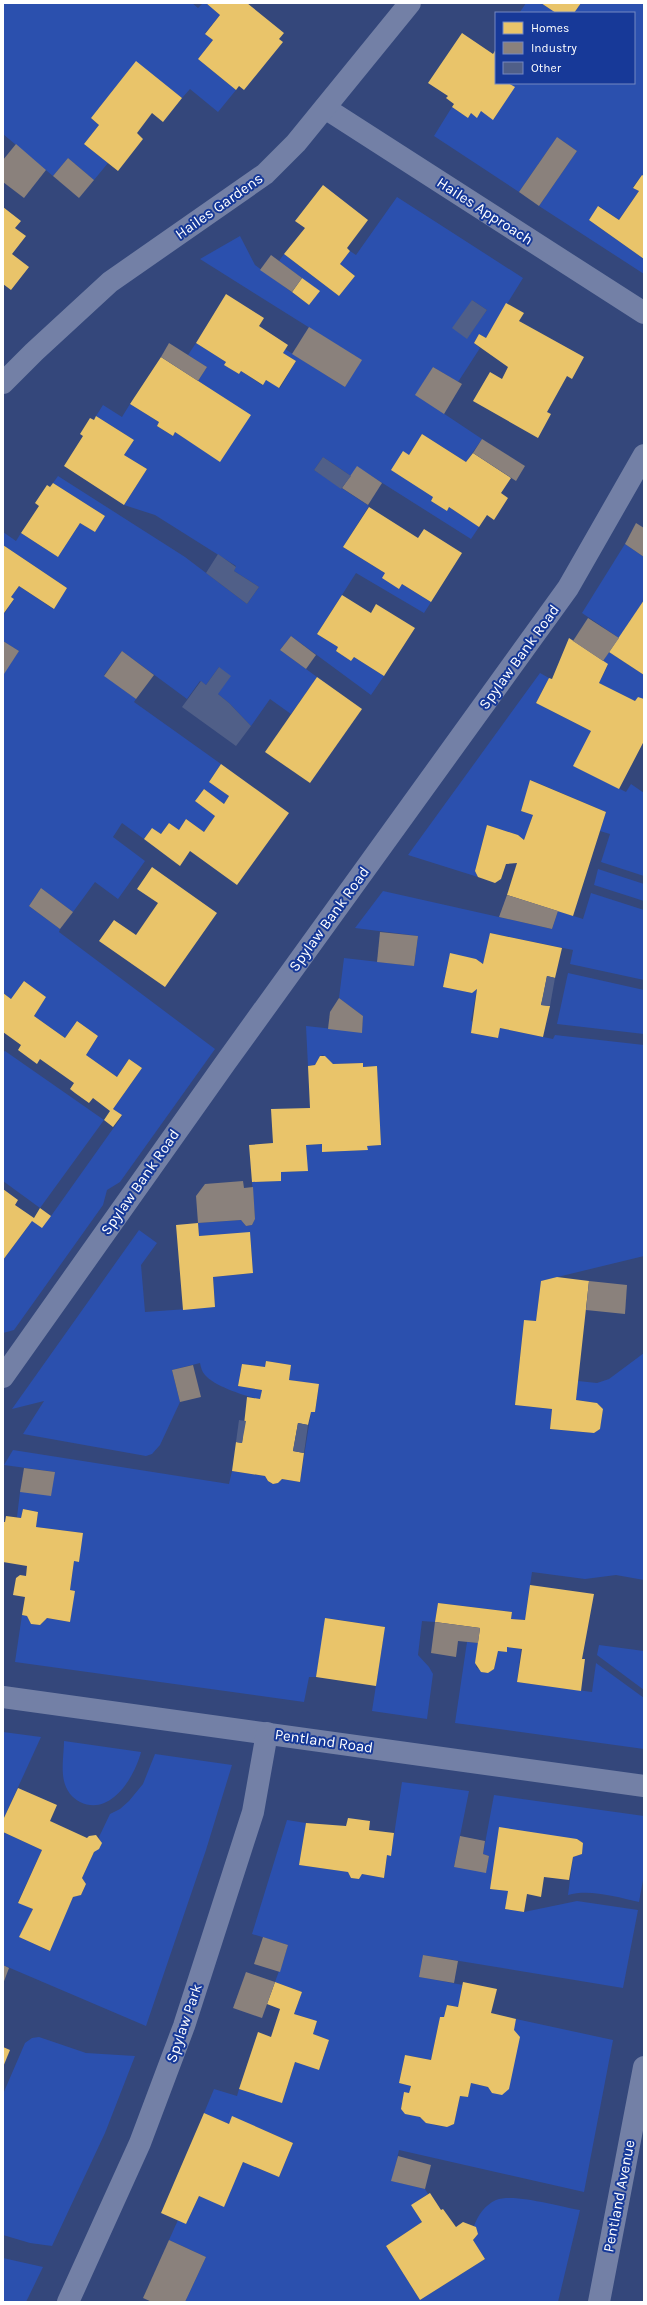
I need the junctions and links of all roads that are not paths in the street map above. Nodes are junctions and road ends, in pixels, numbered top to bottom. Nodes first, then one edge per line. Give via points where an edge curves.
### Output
1 (410, 3) edge
2 (325, 108) junction
3 (644, 313) edge
4 (3, 383) edge
5 (644, 455) edge
6 (3, 1377) edge
7 (3, 1697) edge
8 (267, 1733) junction
9 (644, 1786) edge
10 (644, 2067) edge
11 (68, 2302) edge
12 (599, 2302) edge

1 - 2 street, Hailes Gardens
2 - 3 street, Hailes Approach
2 - 4 street, Hailes Gardens via 296,143 265,174 110,282
5 - 6 street, Spylaw Bank Road via 568,588 221,1068
7 - 8 street, Pentland Road
8 - 9 street, Pentland Road
8 - 11 street, Spylaw Park via 253,1812 184,2026 140,2143
10 - 12 street, Pentland Avenue

